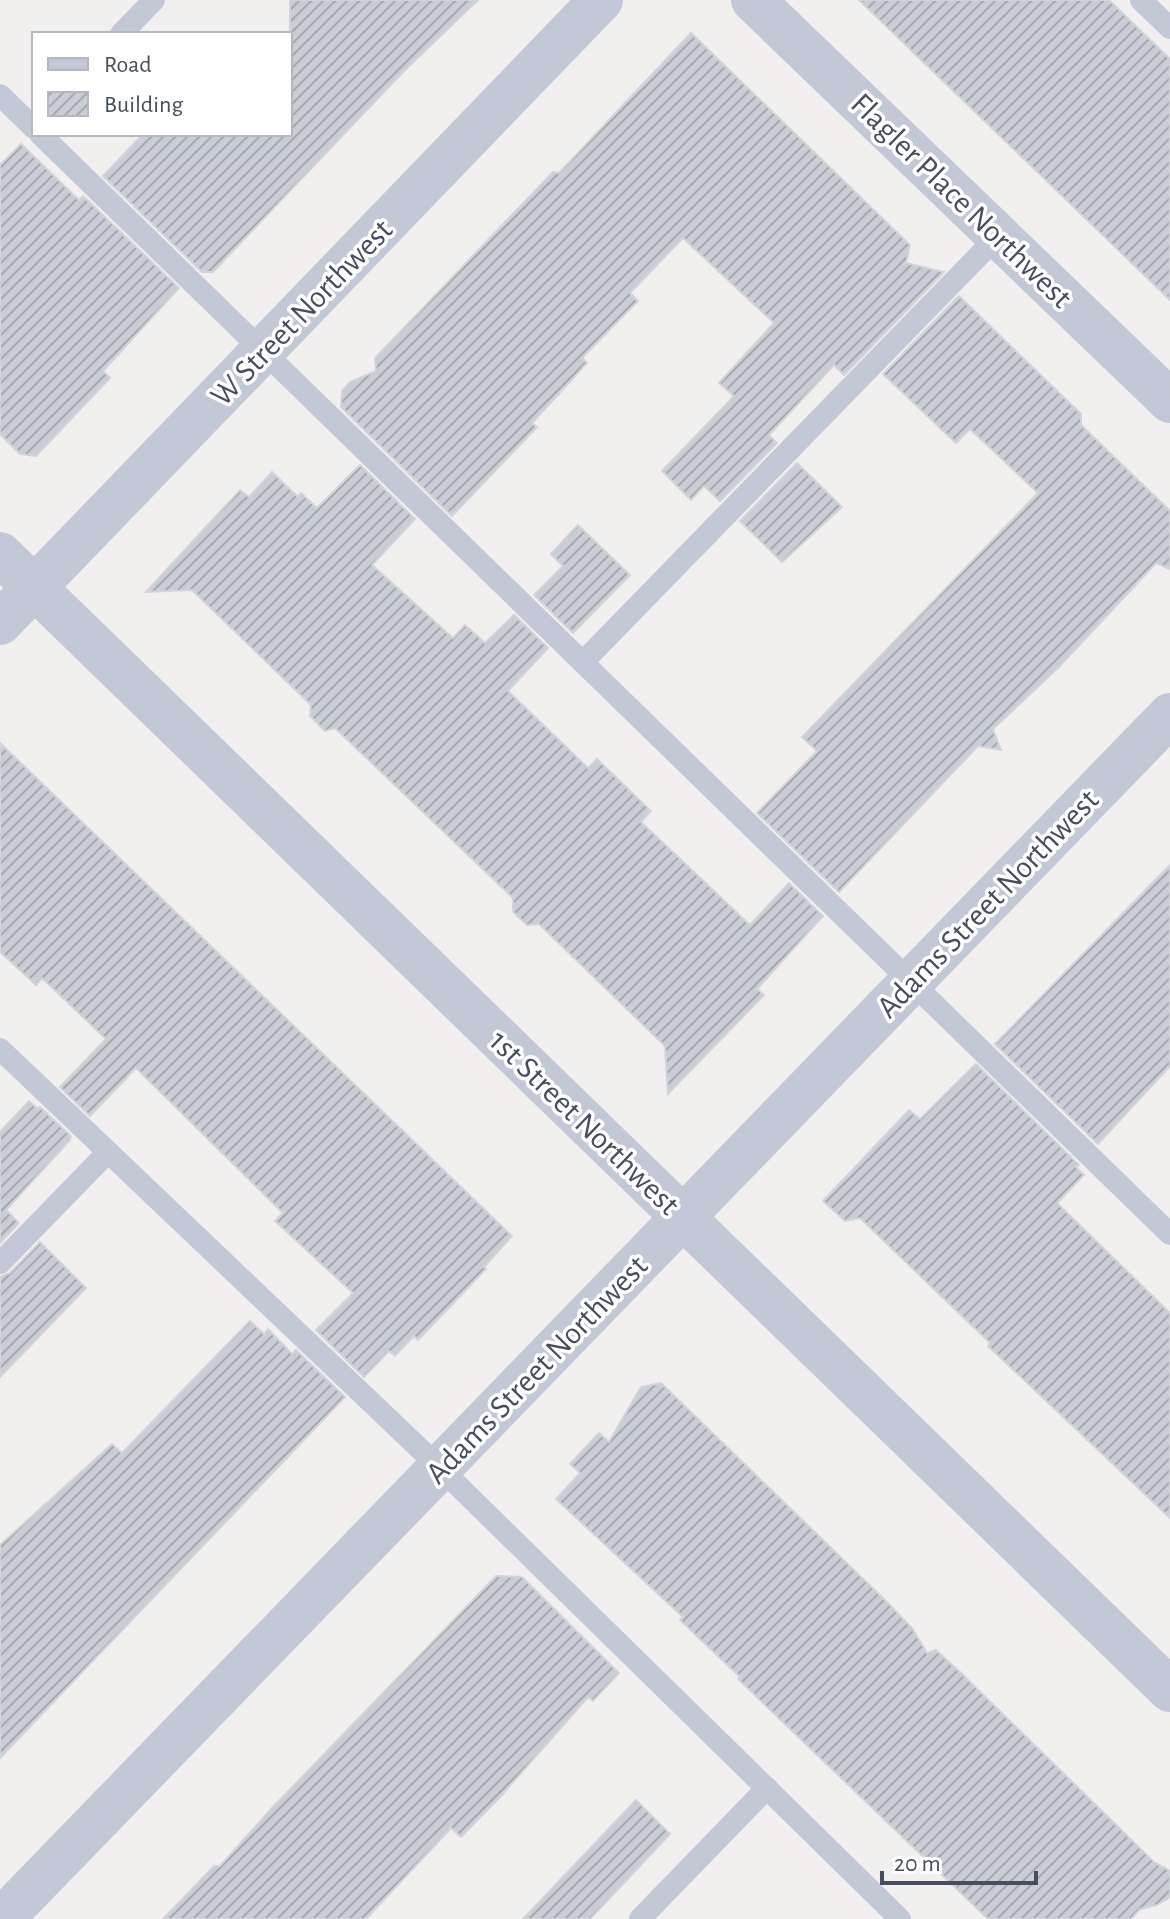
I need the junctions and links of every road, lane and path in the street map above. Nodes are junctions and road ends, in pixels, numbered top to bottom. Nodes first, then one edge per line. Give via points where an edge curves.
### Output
1 (154, 0) edge
2 (601, 0) edge
3 (753, 0) edge
4 (1141, 0) edge
5 (1170, 28) edge
6 (123, 32) edge
7 (0, 95) edge
8 (32, 125) edge
9 (43, 136) edge
10 (999, 235) junction
11 (264, 350) junction
12 (1170, 401) edge
13 (0, 554) edge
14 (35, 587) junction
15 (0, 623) edge
16 (583, 662) junction
17 (1170, 715) edge
18 (911, 983) junction
19 (0, 1049) edge
20 (108, 1152) junction
21 (683, 1218) junction
22 (1170, 1234) edge
23 (0, 1263) edge
24 (440, 1468) junction
25 (1170, 1690) edge
26 (767, 1788) junction
27 (2, 1919) edge
28 (640, 1919) edge
29 (900, 1919) edge

1 - 6 lane
2 - 11 street, W Street Northwest
3 - 10 street, Flagler Place Northwest
4 - 5 lane
7 - 8 lane
9 - 11 lane
10 - 12 street, Flagler Place Northwest
10 - 16 lane
11 - 14 street, W Street Northwest
11 - 16 lane
13 - 14 street, 1st Street Northwest
14 - 15 street, W Street Northwest
14 - 21 street, 1st Street Northwest
16 - 18 lane
17 - 18 street, Adams Street Northwest
18 - 21 street, Adams Street Northwest
18 - 22 lane
19 - 20 lane
20 - 23 lane
20 - 24 lane
21 - 24 street, Adams Street Northwest
21 - 25 street, 1st Street Northwest
24 - 26 lane
24 - 27 street, Adams Street Northwest
26 - 28 lane
26 - 29 lane

